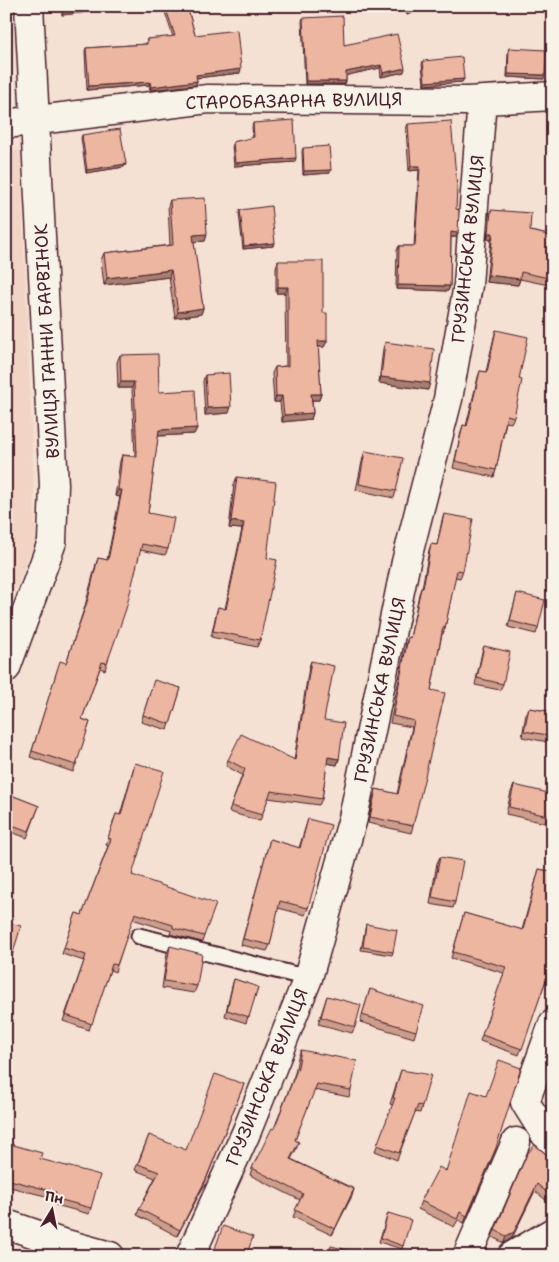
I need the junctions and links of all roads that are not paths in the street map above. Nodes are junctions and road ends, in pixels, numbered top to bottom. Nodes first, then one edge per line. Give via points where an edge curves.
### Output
1 (29, 6) edge
2 (553, 96) edge
3 (482, 100) junction
4 (37, 119) junction
5 (6, 124) edge
6 (6, 668) edge
7 (139, 936) dead end
8 (308, 978) junction
9 (553, 1024) edge
10 (553, 1141) edge
11 (516, 1142) dead end
12 (6, 1224) edge
13 (553, 1232) edge
14 (110, 1256) edge
15 (190, 1256) edge
16 (467, 1256) edge
17 (512, 1256) edge

1 - 4 street, ВУЛИЦЯ ГАННИ БАРВІНОК
2 - 3 street, СТАРОБАЗАРНА ВУЛИЦЯ
3 - 4 street, СТАРОБАЗАРНА ВУЛИЦЯ via 208,99
3 - 8 street, ГРУЗИНСЬКА ВУЛИЦЯ via 468,285 448,400 406,562 353,818
4 - 5 street, СТАРОБАЗАРНА ВУЛИЦЯ
4 - 6 street, ВУЛИЦЯ ГАННИ БАРВІНОК via 54,485 52,542
7 - 8 lane
8 - 15 street, ГРУЗИНСЬКА ВУЛИЦЯ via 246,1133
9 - 10 street via 525,1102
11 - 16 street
12 - 14 street
13 - 17 street

